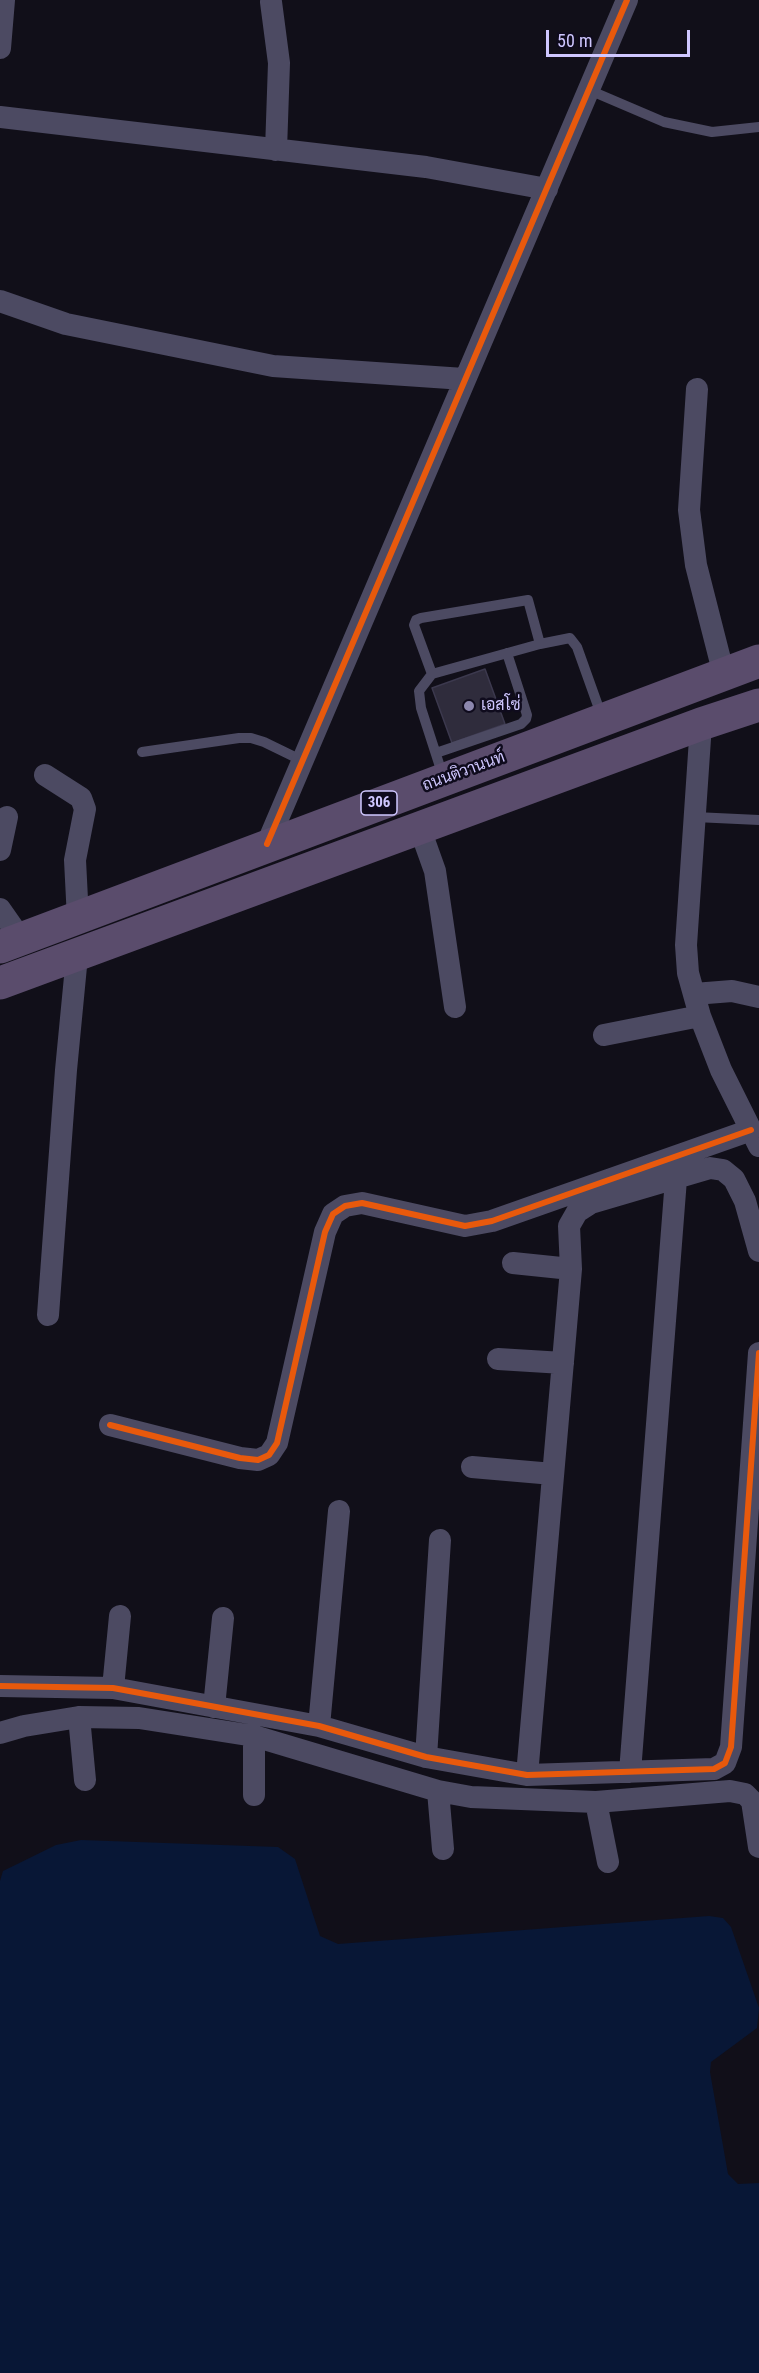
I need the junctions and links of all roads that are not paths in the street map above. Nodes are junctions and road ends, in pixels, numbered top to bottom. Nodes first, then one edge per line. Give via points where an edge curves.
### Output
1 (4, 0) edge
2 (627, 0) edge
3 (271, 2) dead end
4 (0, 48) edge
5 (589, 90) junction
6 (0, 117) edge
7 (759, 127) edge
8 (276, 150) junction
9 (547, 189) junction
10 (0, 301) edge
11 (464, 379) junction
12 (697, 389) dead end
13 (540, 644) junction
14 (507, 652) junction
15 (759, 661) edge
16 (432, 674) junction
17 (724, 675) junction
18 (759, 703) edge
19 (603, 720) junction
20 (701, 724) junction
21 (142, 752) dead end
22 (303, 761) junction
23 (440, 766) junction
24 (45, 775) dead end
25 (695, 817) junction
26 (7, 818) dead end
27 (759, 820) edge
28 (420, 829) junction
29 (267, 844) junction
30 (0, 850) edge
31 (0, 909) edge
32 (78, 919) junction
33 (10, 943) edge
34 (77, 956) junction
35 (0, 983) edge
36 (694, 994) junction
37 (759, 997) edge
38 (455, 1007) dead end
39 (700, 1016) junction
40 (604, 1035) dead end
41 (755, 1138) edge
42 (675, 1179) junction
43 (759, 1251) edge
44 (513, 1263) dead end
45 (571, 1269) junction
46 (48, 1315) dead end
47 (759, 1353) edge
48 (498, 1359) dead end
49 (563, 1363) junction
50 (110, 1425) dead end
51 (472, 1467) dead end
52 (553, 1474) junction
53 (339, 1511) dead end
54 (440, 1540) dead end
55 (120, 1616) dead end
56 (223, 1618) dead end
57 (0, 1686) edge
58 (113, 1688) junction
59 (214, 1707) junction
60 (79, 1717) junction
61 (319, 1726) junction
62 (0, 1733) edge
63 (254, 1736) junction
64 (426, 1756) junction
65 (630, 1772) junction
66 (527, 1775) junction
67 (85, 1780) dead end
68 (438, 1791) junction
69 (254, 1796) dead end
70 (596, 1802) junction
71 (759, 1847) edge
72 (443, 1849) dead end
73 (608, 1862) dead end

1 - 4 street
2 - 5 street
3 - 8 street via 279,63
5 - 7 lane via 663,122 712,132
5 - 9 street
6 - 8 street
8 - 9 street via 426,167
9 - 11 street
10 - 11 street via 66,324 273,366
11 - 22 street
12 - 17 street via 689,510 696,565
13 - 14 lane
13 - 16 lane via 528,600 421,618 414,625
13 - 19 lane via 563,638 573,641
14 - 16 lane
14 - 23 lane via 526,719
15 - 17 main road, ถนนติวานนท์ / 306
16 - 23 lane via 419,691
17 - 19 main road, ถนนติวานนท์ / 306
18 - 20 main road, 306
19 - 23 main road, ถนนติวานนท์ / 306
20 - 25 street
20 - 28 main road, 306
21 - 22 lane via 252,738
22 - 29 street
23 - 29 main road, ถนนติวานนท์ / 306
24 - 32 street via 81,798 85,809 75,860
25 - 27 lane
25 - 36 street via 686,945
26 - 30 street
28 - 34 main road, 306
28 - 38 street via 435,871
29 - 32 main road, ถนนติวานนท์ / 306
31 - 33 street
32 - 33 main road, ถนนติวานนท์ / 306
34 - 35 main road, 306
34 - 46 street
36 - 37 street via 732,991
36 - 39 street
39 - 40 street
39 - 41 street via 721,1070
41 - 50 street via 492,1221 465,1226 362,1203 345,1206 333,1214 325,1232 277,1443 269,1455 258,1460 240,1458
42 - 43 street via 710,1168 723,1170 734,1179 745,1201
42 - 45 street via 607,1197 577,1212 569,1226
42 - 65 street
44 - 45 street
45 - 49 street
47 - 65 street via 726,1763 714,1769
48 - 49 street
49 - 52 street
51 - 52 street
52 - 66 street
53 - 61 street
54 - 64 street
55 - 58 street
56 - 59 street
57 - 58 street
58 - 59 street
59 - 61 street
60 - 62 street
60 - 63 street via 139,1718
60 - 67 street
61 - 64 street
63 - 68 street
63 - 69 street
64 - 66 street
65 - 66 street
68 - 70 street via 471,1797
68 - 72 street
70 - 71 street via 730,1791 745,1794 752,1801
70 - 73 street

